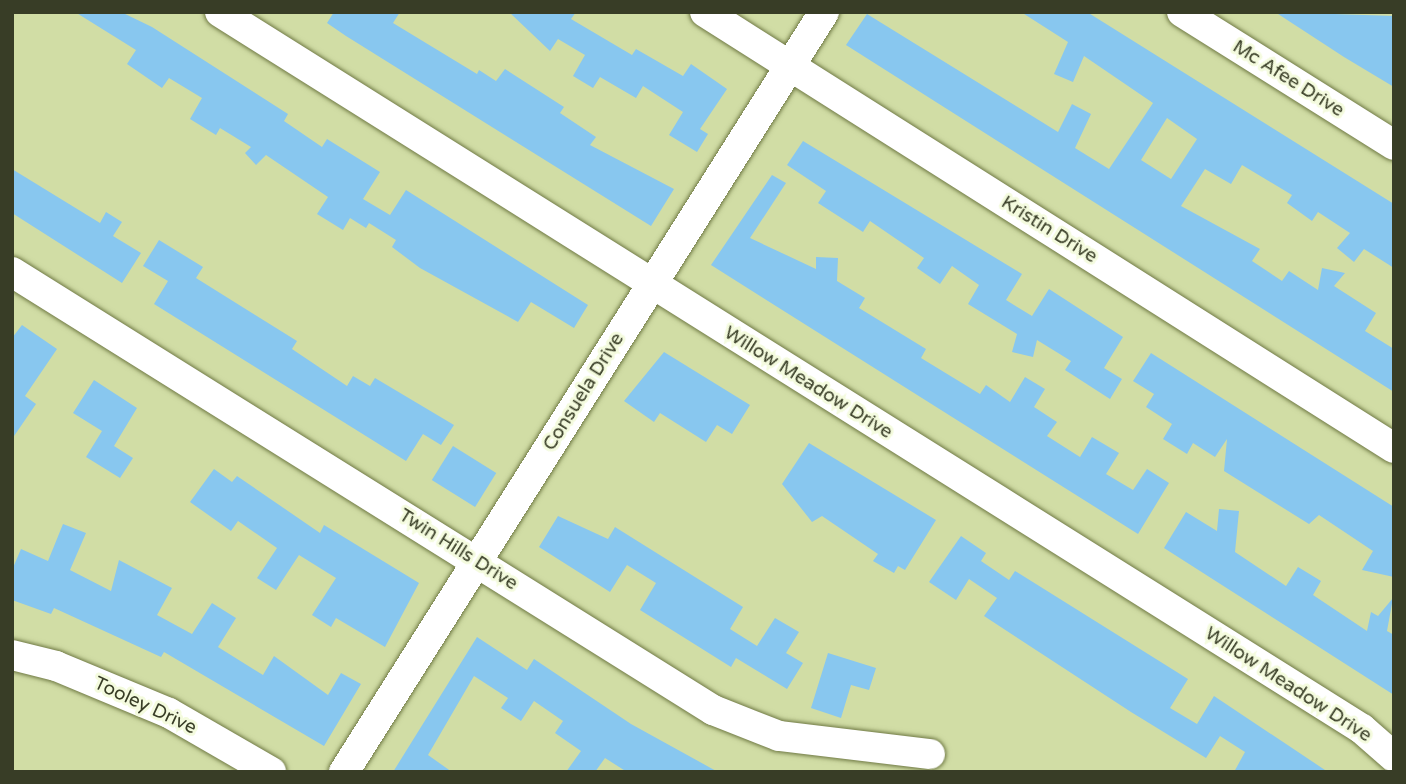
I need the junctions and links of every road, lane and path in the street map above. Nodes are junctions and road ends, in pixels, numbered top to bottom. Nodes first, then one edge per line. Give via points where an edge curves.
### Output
1 (220, 12) edge
2 (705, 12) edge
3 (824, 12) edge
4 (1182, 12) edge
5 (790, 66) junction
6 (1394, 145) edge
7 (12, 272) edge
8 (652, 285) junction
9 (1394, 448) edge
10 (477, 562) junction
11 (12, 655) edge
12 (930, 754) dead end
13 (1394, 757) edge
14 (271, 772) edge
15 (344, 772) edge

1 - 8 street, Willow Meadow Drive
2 - 5 street, Kristin Drive
3 - 5 street, Consuela Drive
4 - 6 street, Mc Afee Drive
5 - 8 street, Consuela Drive
5 - 9 street, Kristin Drive
7 - 10 street, Twin Hills Drive
8 - 10 street, Consuela Drive
8 - 13 street, Willow Meadow Drive via 1362,729
10 - 12 street, Twin Hills Drive via 713,710 779,736
10 - 15 street, Consuela Drive
11 - 14 street, Tooley Drive via 56,666 169,713

